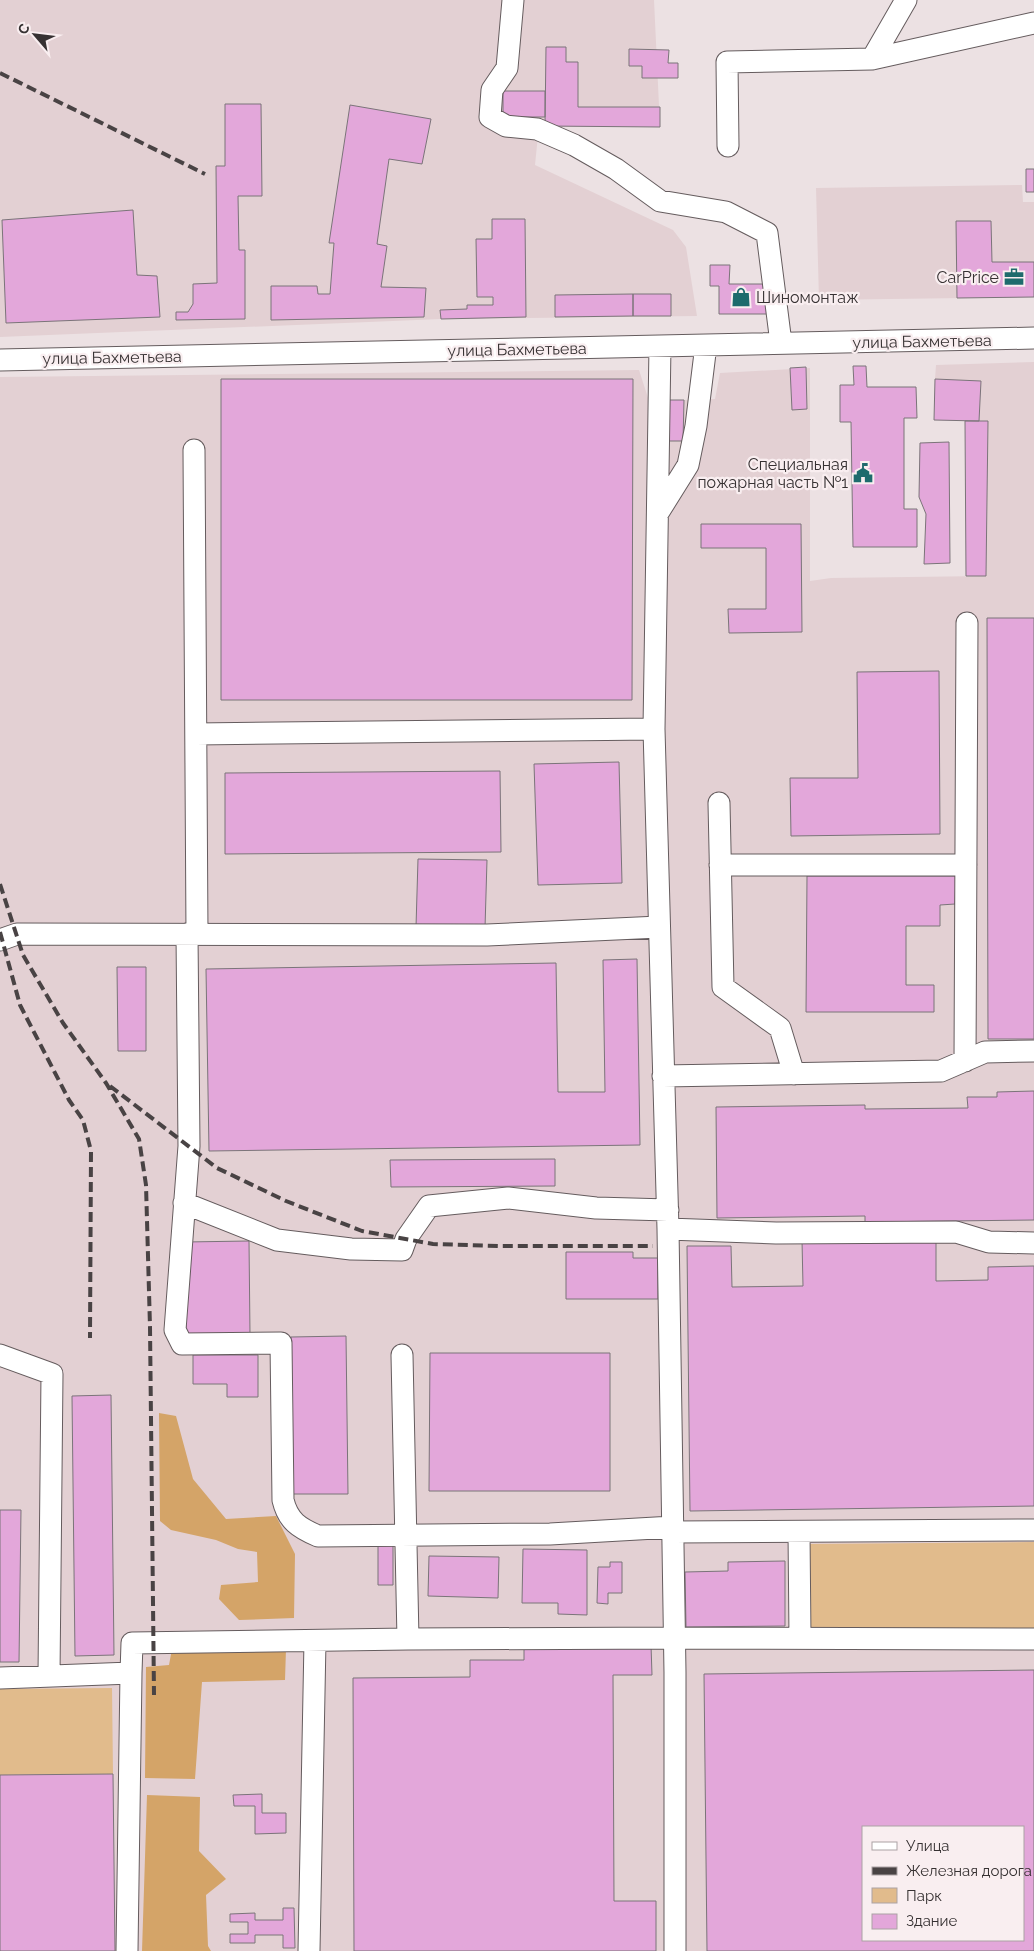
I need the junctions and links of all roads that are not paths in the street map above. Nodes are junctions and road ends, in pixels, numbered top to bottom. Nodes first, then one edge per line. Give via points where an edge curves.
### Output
1 (514, 0) edge
2 (906, 0) edge
3 (1034, 23) edge
4 (872, 59) junction
5 (728, 146) dead end
6 (1034, 338) edge
7 (781, 344) junction
8 (706, 345) junction
9 (660, 346) junction
10 (0, 360) edge
11 (194, 450) dead end
12 (658, 513) junction
13 (967, 623) dead end
14 (654, 729) junction
15 (196, 734) junction
16 (719, 802) dead end
17 (966, 865) junction
18 (720, 866) junction
19 (659, 927) junction
20 (192, 934) junction
21 (0, 940) edge
22 (1034, 1051) edge
23 (965, 1061) junction
24 (794, 1074) junction
25 (663, 1076) junction
26 (184, 1203) junction
27 (668, 1219) junction
28 (1034, 1243) edge
29 (0, 1354) edge
30 (402, 1354) dead end
31 (673, 1530) junction
32 (1034, 1530) edge
33 (799, 1532) junction
34 (407, 1535) junction
35 (675, 1638) junction
36 (800, 1638) junction
37 (408, 1639) junction
38 (1034, 1639) edge
39 (315, 1641) junction
40 (131, 1673) junction
41 (49, 1676) junction
42 (0, 1678) edge
43 (127, 1951) edge
44 (309, 1951) edge
45 (675, 1951) edge

1 - 7 street via 507,68 492,90 490,118 506,126 537,129 574,145 616,169 660,201 726,212 767,233
2 - 4 street
3 - 4 street
4 - 5 street via 726,62
6 - 7 street, улица Бахметьева
7 - 8 street, улица Бахметьева
8 - 9 street, улица Бахметьева
8 - 12 street via 688,465
9 - 10 street, улица Бахметьева
9 - 12 street
11 - 15 street
12 - 14 street
13 - 17 street
14 - 15 street
14 - 19 street
15 - 20 street
16 - 18 street
17 - 18 street
17 - 23 street
18 - 24 street via 723,987 780,1028
19 - 20 street via 487,935
19 - 25 street
20 - 21 street via 17,934
20 - 26 street via 189,1146
22 - 23 street via 985,1052
23 - 24 street via 941,1071
24 - 25 street
25 - 27 street
26 - 27 street via 278,1240 351,1249 402,1250 429,1206 508,1198
26 - 34 street via 175,1330 182,1344 281,1343 283,1500 286,1512 300,1528 318,1536
27 - 28 street via 776,1233 956,1232 989,1242
27 - 31 street
29 - 41 street via 52,1374
30 - 34 street
31 - 33 street
31 - 34 street
31 - 35 street
32 - 33 street
33 - 36 street
34 - 37 street
35 - 36 street
35 - 37 street
35 - 45 street
36 - 38 street
37 - 39 street
39 - 40 street via 132,1643
39 - 44 street
40 - 41 street
40 - 43 street
41 - 42 street

